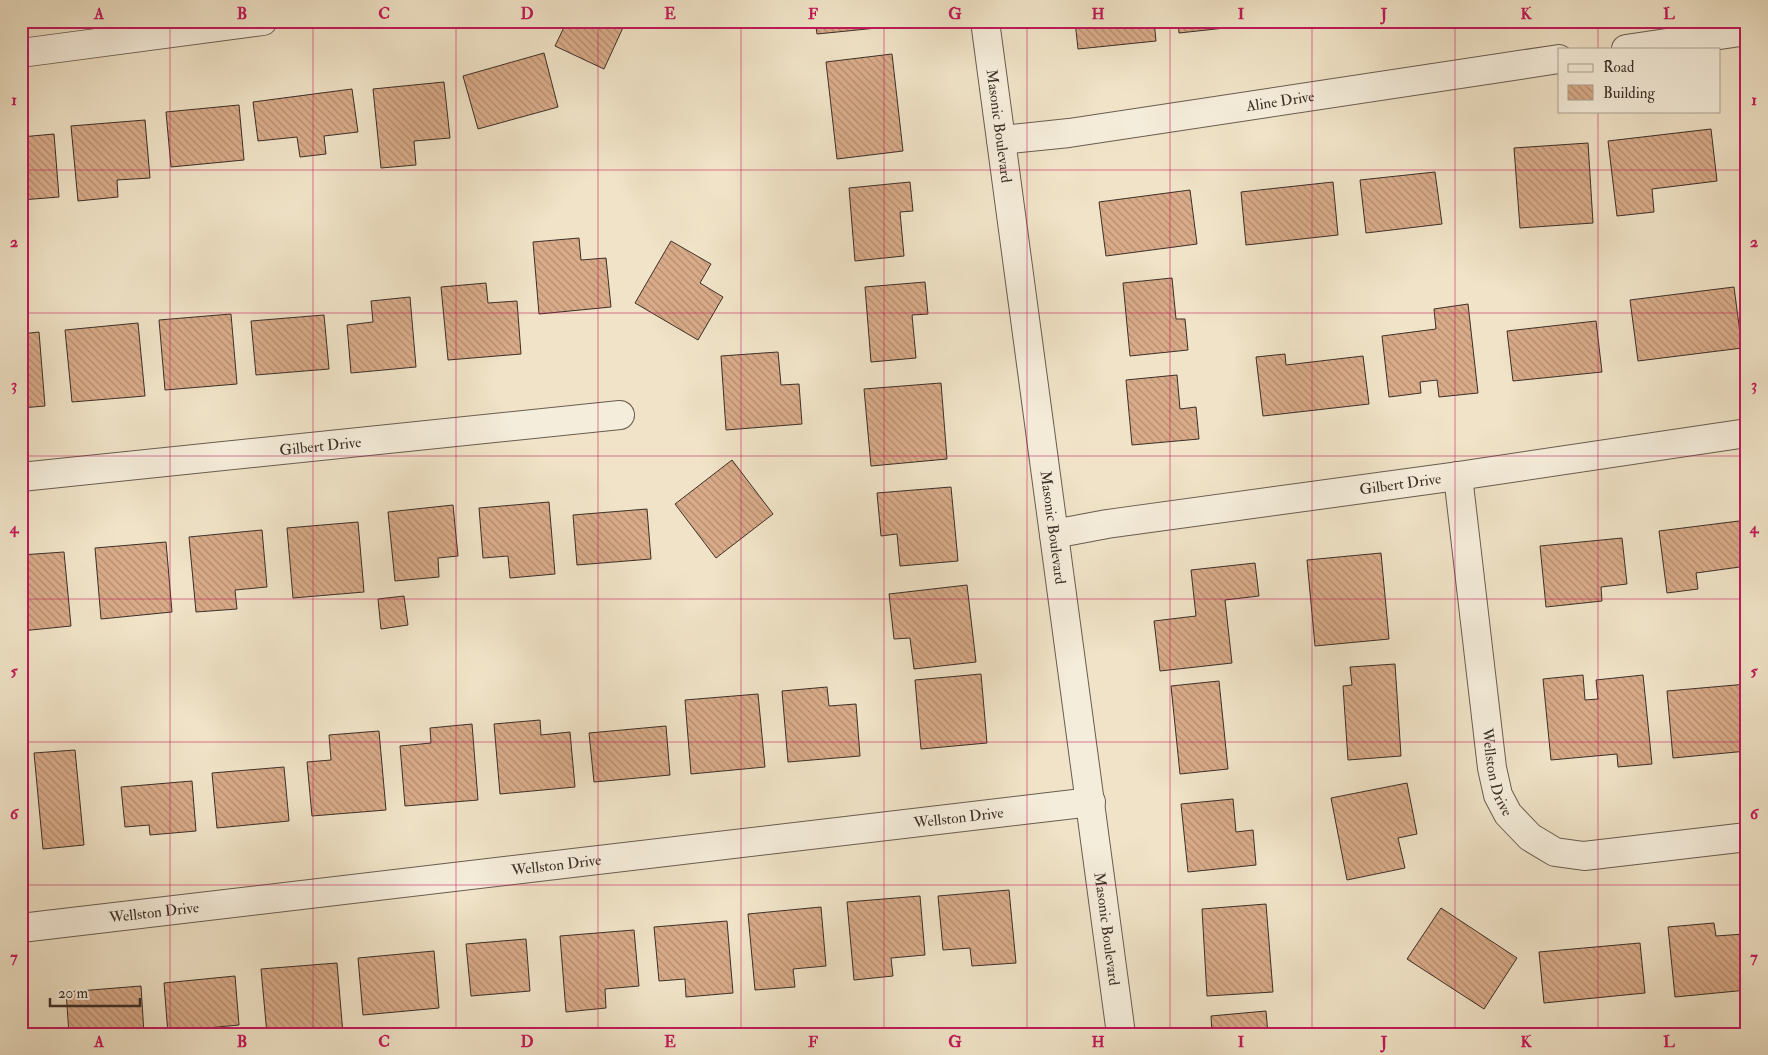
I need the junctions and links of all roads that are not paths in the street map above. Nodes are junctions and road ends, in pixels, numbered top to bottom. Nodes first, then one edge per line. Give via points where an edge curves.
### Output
1 (263, 21) edge
2 (985, 21) edge
3 (106, 30) edge
4 (1747, 31) edge
5 (1633, 48) edge
6 (21, 53) edge
7 (1558, 59) edge
8 (1001, 140) junction
9 (620, 415) dead end
10 (1747, 434) edge
11 (21, 476) edge
12 (1458, 476) junction
13 (1054, 534) junction
14 (1091, 802) junction
15 (1747, 837) edge
16 (21, 928) edge
17 (1121, 1034) edge

1 - 3 street
2 - 8 street, Masonic Boulevard
3 - 6 street
4 - 5 street
7 - 8 street, Aline Drive via 1068,133
8 - 13 street, Masonic Boulevard
9 - 11 street, Gilbert Drive
10 - 12 street, Gilbert Drive
12 - 13 street, Gilbert Drive
12 - 15 street, Wellston Drive via 1492,768 1498,795 1508,814 1530,838 1555,852 1584,856
13 - 14 street, Masonic Boulevard
14 - 16 street, Wellston Drive
14 - 17 street, Masonic Boulevard

